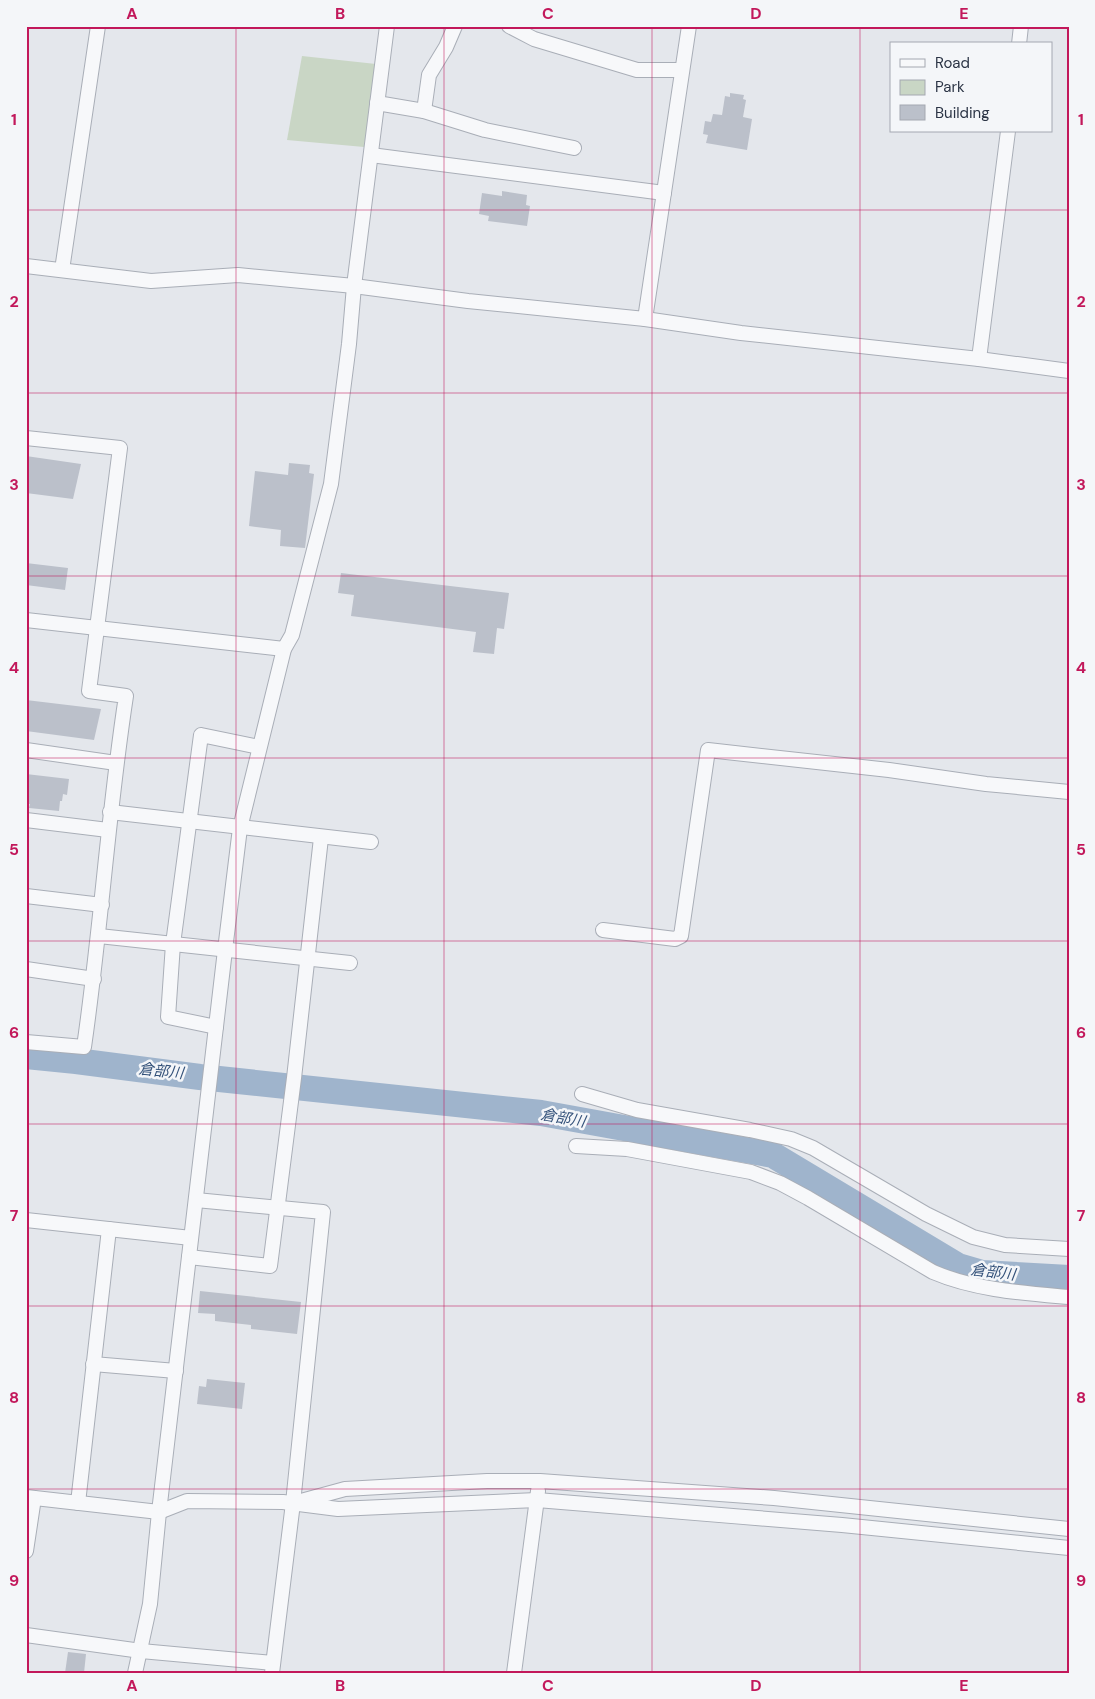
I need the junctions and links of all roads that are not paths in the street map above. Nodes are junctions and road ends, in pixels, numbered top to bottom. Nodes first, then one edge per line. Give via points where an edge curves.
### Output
1 (98, 26) edge
2 (387, 26) edge
3 (455, 26) edge
4 (509, 26) edge
5 (689, 26) edge
6 (1021, 26) edge
7 (1019, 42) edge
8 (682, 70) junction
9 (377, 103) junction
10 (424, 111) junction
11 (1008, 132) edge
12 (574, 148) dead end
13 (370, 155) junction
14 (664, 193) junction
15 (26, 266) edge
16 (62, 270) junction
17 (354, 286) junction
18 (645, 319) junction
19 (979, 359) junction
20 (1069, 371) edge
21 (26, 438) edge
22 (26, 620) edge
23 (98, 629) junction
24 (284, 649) junction
25 (260, 746) junction
26 (26, 750) edge
27 (116, 763) junction
28 (1069, 792) edge
29 (110, 812) junction
30 (26, 820) edge
31 (190, 822) junction
32 (240, 828) junction
33 (108, 830) junction
34 (321, 838) junction
35 (371, 842) dead end
36 (26, 896) edge
37 (102, 905) junction
38 (603, 930) dead end
39 (99, 936) junction
40 (173, 944) junction
41 (225, 950) junction
42 (308, 960) junction
43 (350, 963) dead end
44 (26, 969) edge
45 (94, 979) junction
46 (216, 1027) junction
47 (26, 1042) edge
48 (582, 1094) dead end
49 (576, 1146) dead end
50 (196, 1200) junction
51 (278, 1207) junction
52 (26, 1220) edge
53 (108, 1229) junction
54 (191, 1238) junction
55 (1069, 1249) edge
56 (189, 1257) junction
57 (1069, 1297) edge
58 (94, 1364) junction
59 (176, 1372) junction
60 (540, 1481) junction
61 (30, 1498) edge
62 (537, 1500) junction
63 (78, 1503) junction
64 (293, 1503) junction
65 (159, 1512) junction
66 (1069, 1529) edge
67 (1069, 1548) edge
68 (26, 1551) edge
69 (26, 1635) edge
70 (141, 1651) junction
71 (272, 1668) edge
72 (135, 1673) edge
73 (514, 1673) edge

1 - 16 street
2 - 9 street
3 - 10 street via 429,75
4 - 8 street via 534,39 636,70
5 - 8 street
6 - 7 street
8 - 14 street
9 - 10 street
9 - 13 street
10 - 12 street via 485,130
11 - 19 street
13 - 14 street
13 - 17 street
14 - 18 street
15 - 16 street
16 - 17 street via 151,281 238,275
17 - 18 street
17 - 24 street via 331,484 292,635
18 - 19 street
19 - 20 street
21 - 23 street via 120,448
22 - 23 street
23 - 24 street
23 - 27 street via 89,691 126,696
24 - 25 street
25 - 31 street via 201,735
25 - 32 street
26 - 27 street
27 - 29 street
28 - 38 street via 708,750 681,936 675,939
29 - 31 street
29 - 33 street
30 - 33 street
31 - 32 street
31 - 40 street
32 - 34 street
32 - 41 street
33 - 37 street
34 - 35 street
34 - 42 street
36 - 37 street
37 - 39 street
39 - 40 street
39 - 45 street
40 - 41 street
40 - 46 street via 168,1017
41 - 42 street
41 - 46 street
42 - 43 street
42 - 51 street
44 - 45 street
45 - 47 street via 84,1047
46 - 50 street
48 - 55 street via 645,1112 791,1139 814,1148 926,1214 973,1237 1005,1244
49 - 57 street via 627,1149 751,1172 808,1198 949,1279 1008,1291
50 - 51 street
50 - 54 street
51 - 56 street via 270,1266
51 - 64 street via 324,1212
52 - 53 street
53 - 54 street
53 - 58 street
54 - 56 street
56 - 59 street
58 - 59 street
58 - 63 street
59 - 65 street
60 - 62 street
60 - 64 street via 478,1481 345,1489
60 - 66 street via 784,1498
61 - 63 street
61 - 68 street
62 - 64 street via 338,1509
62 - 67 street via 842,1525
62 - 73 street
63 - 65 street
64 - 65 street via 187,1501
64 - 71 street
65 - 70 street via 150,1604
69 - 70 street
70 - 71 street
70 - 72 street

